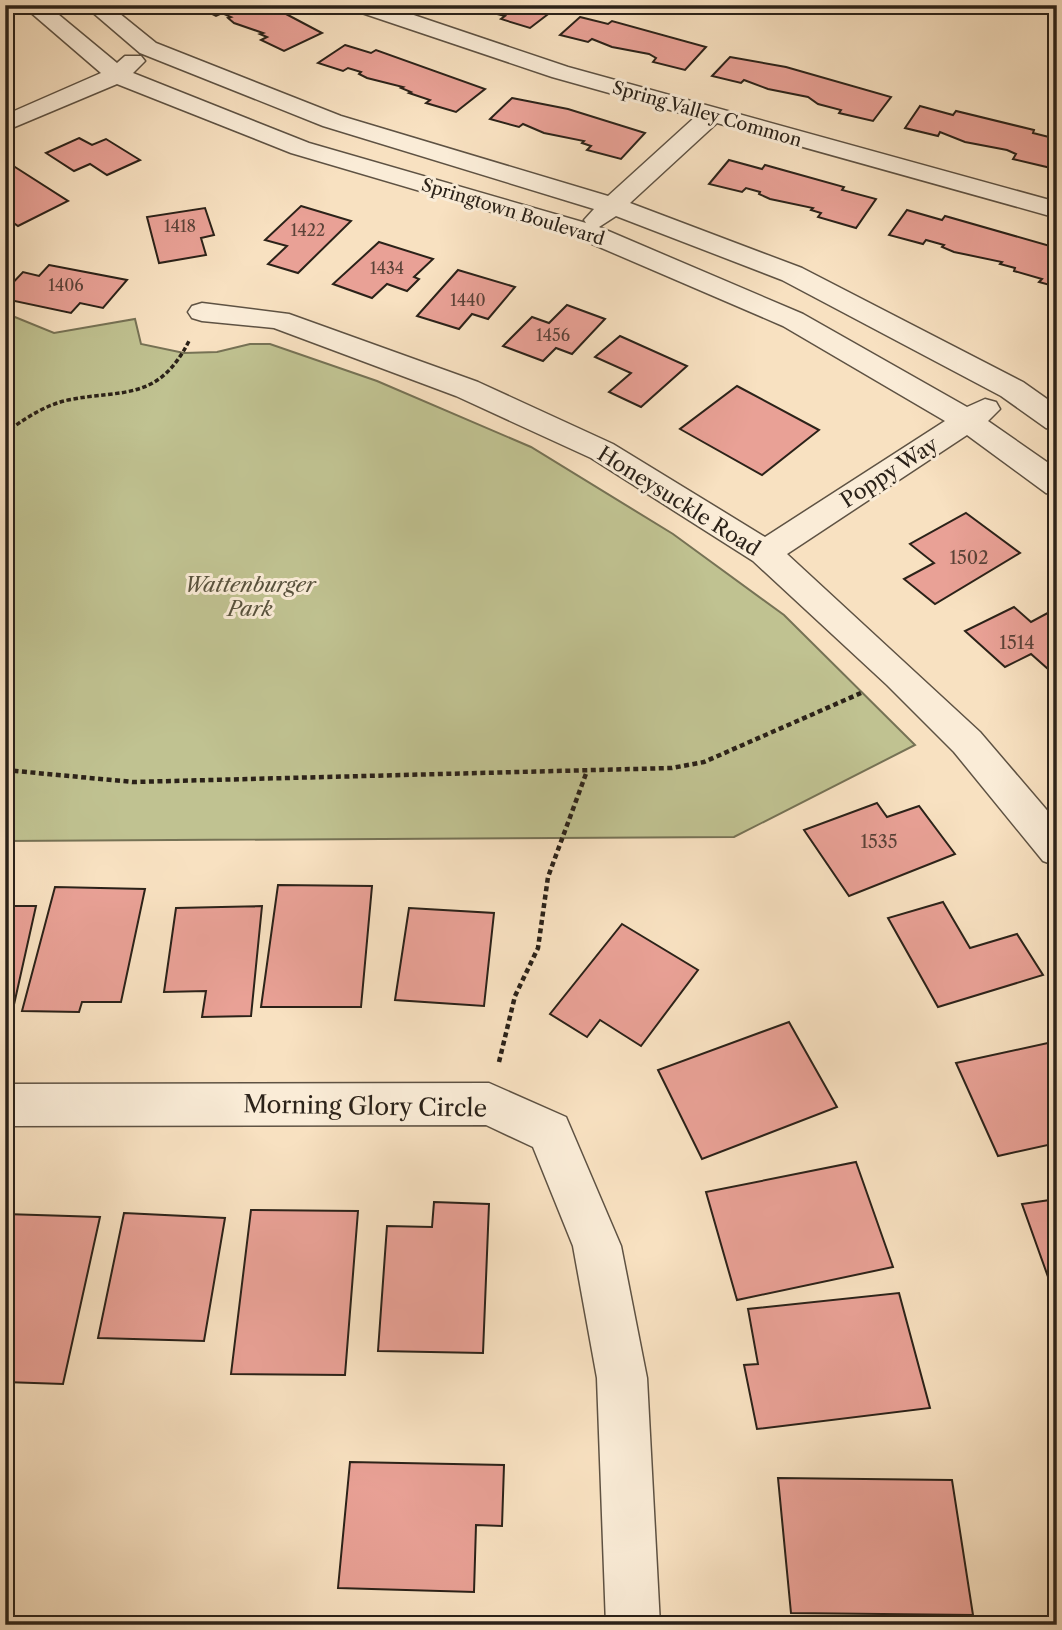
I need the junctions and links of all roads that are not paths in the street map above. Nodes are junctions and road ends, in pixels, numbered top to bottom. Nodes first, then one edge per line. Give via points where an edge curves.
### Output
1 (33, 5) edge
2 (96, 5) edge
3 (361, 5) edge
4 (148, 48) junction
5 (117, 75) junction
6 (711, 116) junction
7 (5, 124) edge
8 (613, 206) junction
9 (1057, 210) edge
10 (584, 231) junction
11 (202, 312) road end
12 (1012, 389) junction
13 (968, 421) junction
14 (1057, 421) edge
15 (1057, 485) edge
16 (765, 553) junction
17 (1057, 850) edge
18 (5, 1105) edge
19 (633, 1625) edge

1 - 5 street, Springtown Boulevard
2 - 4 street, Springtown Boulevard
3 - 6 street, Spring Valley Common via 559,72
4 - 5 street
4 - 8 street, Springtown Boulevard via 332,121
5 - 7 street
5 - 10 street, Springtown Boulevard via 300,148
6 - 8 street
6 - 9 street, Spring Valley Common
8 - 10 street
8 - 12 street, Springtown Boulevard via 792,274
10 - 13 street, Springtown Boulevard via 793,320
11 - 16 street, Honeysuckle Road via 279,320 467,389 601,451
12 - 13 street, Poppy Way
12 - 14 street, Springtown Boulevard
13 - 15 street, Springtown Boulevard
13 - 16 street, Poppy Way
16 - 17 street, Honeysuckle Road via 967,742
18 - 19 street, Morning Glory Circle via 489,1104 550,1132 597,1246 622,1378

